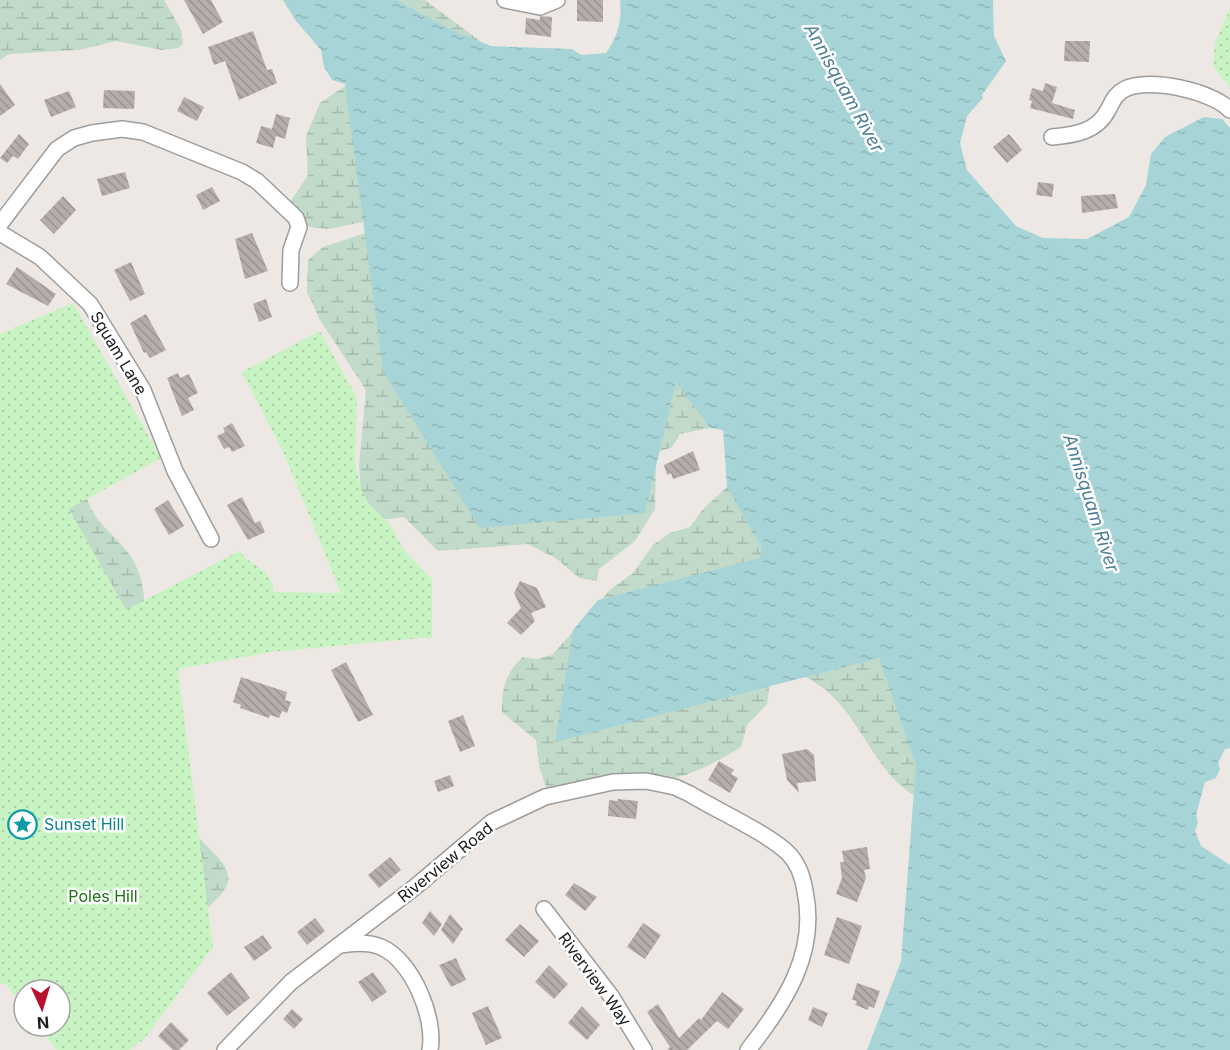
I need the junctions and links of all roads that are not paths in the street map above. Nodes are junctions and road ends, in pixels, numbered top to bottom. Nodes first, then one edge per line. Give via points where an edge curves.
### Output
1 (505, 0) edge
2 (557, 0) edge
3 (1230, 110) edge
4 (1052, 137) dead end
5 (0, 225) edge
6 (0, 232) edge
7 (290, 283) dead end
8 (211, 539) dead end
9 (544, 909) dead end
10 (339, 945) junction
11 (225, 1050) edge
12 (430, 1050) edge
13 (644, 1050) edge
14 (748, 1050) edge

1 - 2 street via 540,7
3 - 4 street via 1206,94 1137,86 1118,93 1102,120 1090,130
5 - 7 street via 48,158 63,144 106,130 143,132 242,172 296,218 299,227 291,250
6 - 8 street, Squam Lane via 40,258 90,304 137,379 179,479
9 - 13 street, Riverview Way via 611,996
10 - 11 street, Riverview Road via 291,982
10 - 12 street via 378,946 389,951 405,968 429,1016
10 - 14 street, Riverview Road via 482,829 531,802 613,782 646,781 675,787 778,845 793,858 804,887 808,920 802,966 771,1020

